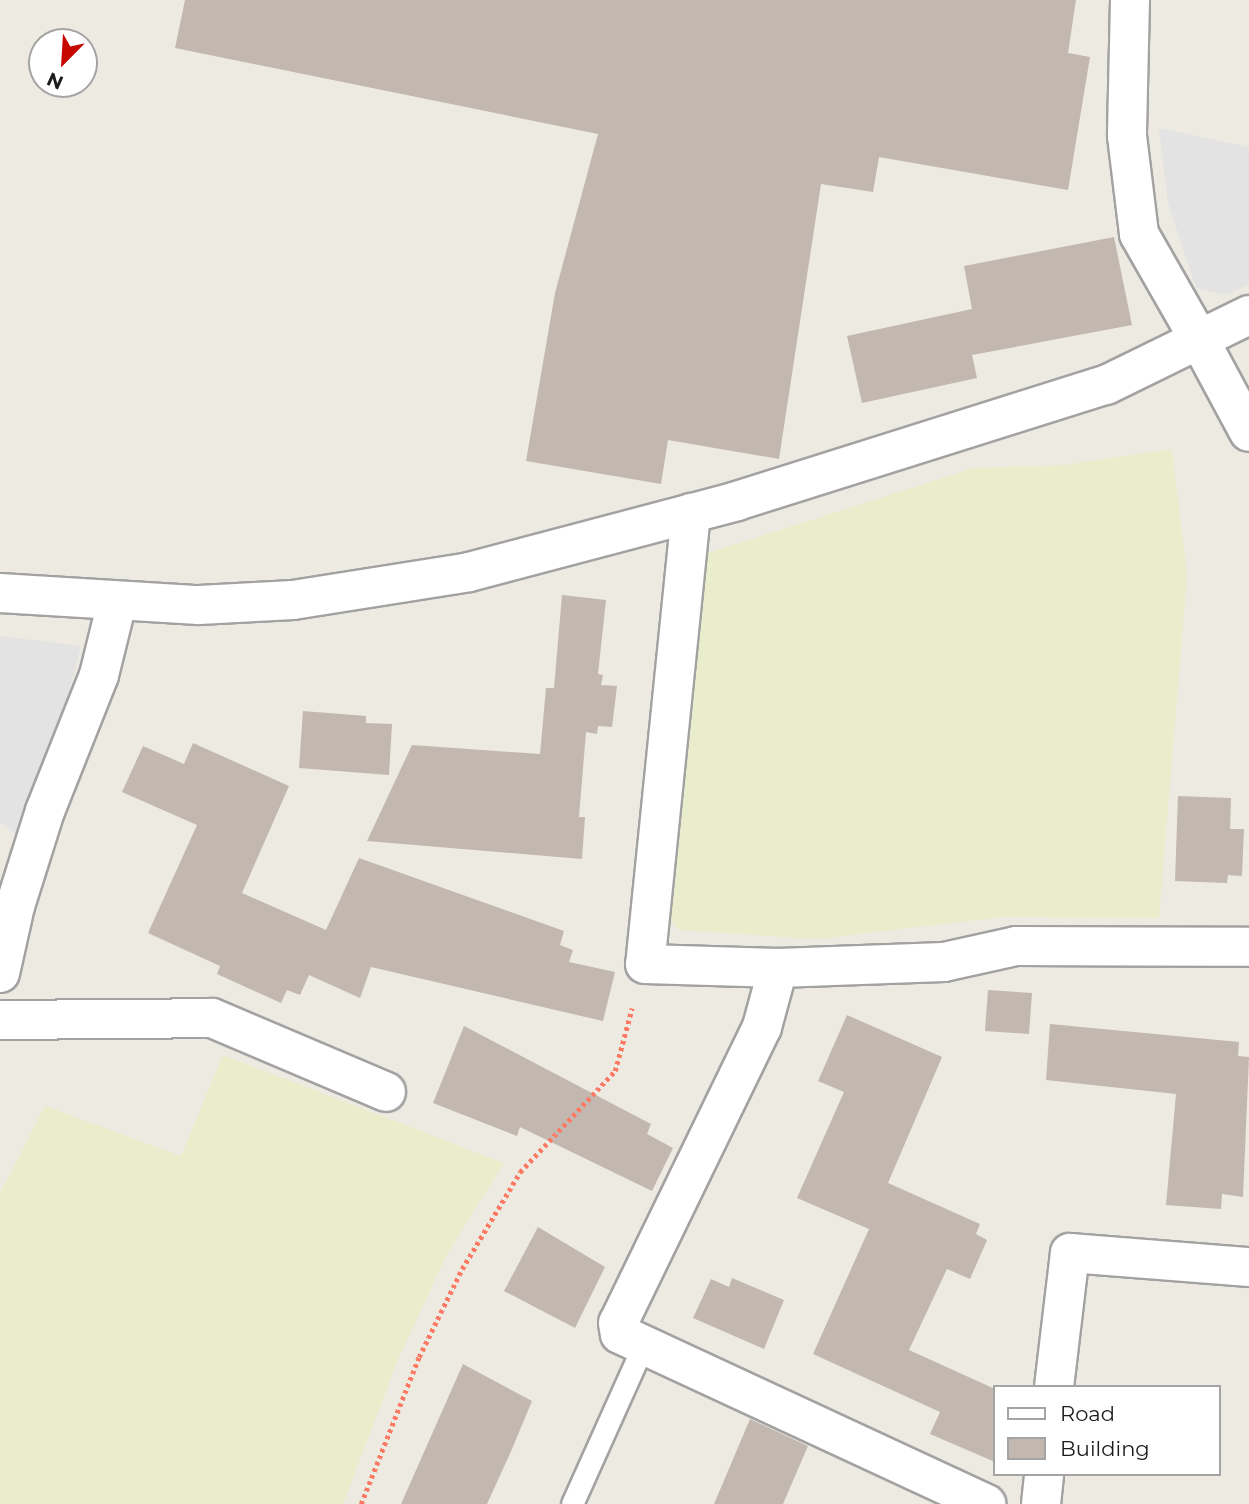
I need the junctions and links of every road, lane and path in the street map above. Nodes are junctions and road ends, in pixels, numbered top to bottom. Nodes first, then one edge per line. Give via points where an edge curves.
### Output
1 (1130, 0) edge
2 (1249, 315) edge
3 (1200, 341) junction
4 (1249, 432) edge
5 (691, 513) junction
6 (0, 593) edge
7 (117, 602) junction
8 (1249, 947) edge
9 (645, 964) junction
10 (778, 968) junction
11 (0, 973) edge
12 (0, 1020) edge
13 (386, 1092) dead end
14 (1249, 1267) edge
15 (643, 1346) junction
16 (1054, 1385) edge
17 (1044, 1476) edge
18 (361, 1504) edge
19 (572, 1504) edge
20 (986, 1504) edge
21 (1041, 1504) edge

1 - 3 street via 1127,136 1139,234
2 - 3 street
3 - 4 street
3 - 5 street via 1106,385
5 - 7 street via 469,572 370,590 199,605
5 - 9 street
6 - 7 street
7 - 11 street via 99,675 19,895
8 - 10 street via 1016,946 944,962
9 - 10 street
9 - 18 path via 615,1071 520,1172 462,1269 419,1357
10 - 15 street via 762,1027 618,1324 620,1334
12 - 13 street via 212,1018
14 - 16 street via 1070,1253
15 - 19 lane
15 - 20 street
17 - 21 street

